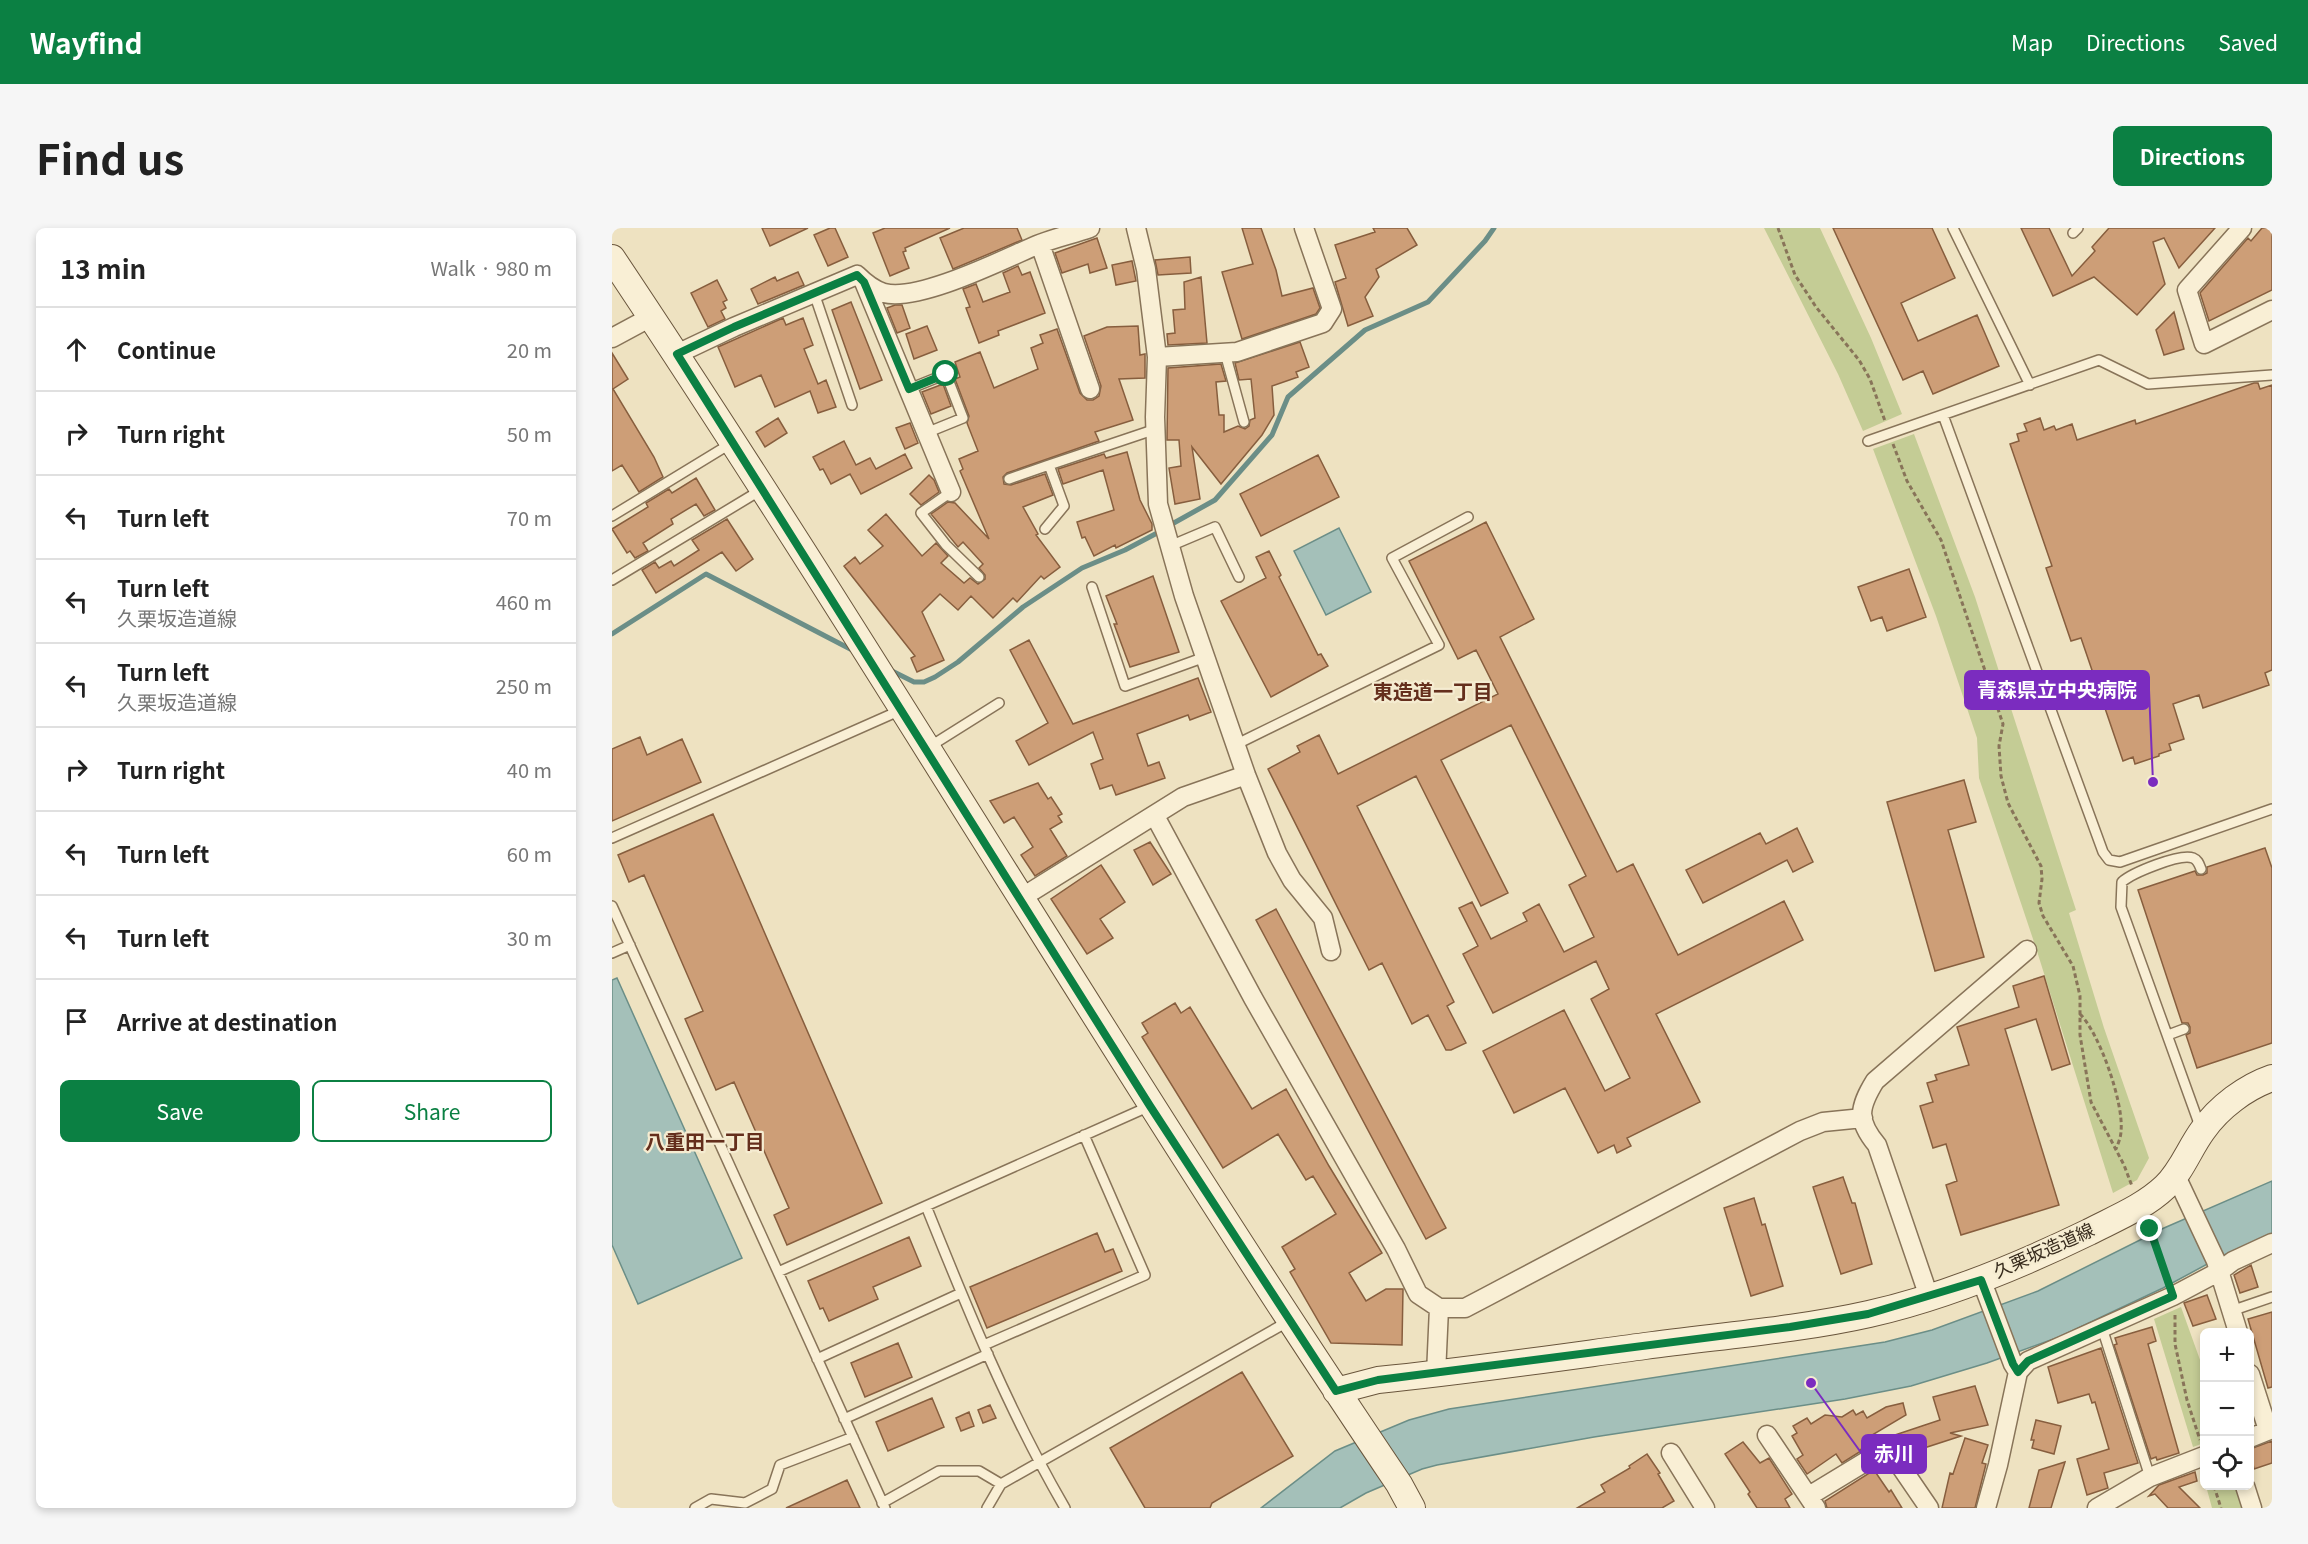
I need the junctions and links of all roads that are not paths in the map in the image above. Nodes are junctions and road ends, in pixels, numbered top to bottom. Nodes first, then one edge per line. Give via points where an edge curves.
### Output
1 (1090, 228) edge
2 (1136, 228) edge
3 (1304, 228) edge
4 (1953, 228) edge
5 (2242, 228) edge
6 (1040, 244) junction
7 (612, 258) edge
8 (864, 282) junction
9 (814, 293) junction
10 (2272, 310) edge
11 (651, 316) junction
12 (612, 338) edge
13 (1225, 353) junction
14 (677, 354) junction
15 (1157, 357) junction
16 (2272, 375) edge
17 (2030, 386) junction
18 (909, 389) junction
19 (1090, 389) dead end
20 (852, 405) dead end
21 (1942, 415) junction
22 (1244, 422) dead end
23 (1156, 429) junction
24 (926, 433) junction
25 (1868, 441) dead end
26 (733, 442) junction
27 (1049, 465) junction
28 (1009, 479) dead end
29 (764, 489) junction
30 (951, 492) joint
31 (613, 513) edge
32 (1468, 517) dead end
33 (1045, 529) dead end
34 (1170, 546) junction
35 (980, 577) dead end
36 (1239, 577) dead end
37 (612, 580) edge
38 (1092, 587) dead end
39 (1205, 657) junction
40 (999, 703) dead end
41 (902, 709) junction
42 (1235, 745) junction
43 (927, 748) junction
44 (1246, 775) junction
45 (2272, 810) edge
46 (1155, 816) junction
47 (612, 838) edge
48 (2201, 869) dead end
49 (1021, 898) junction
50 (612, 906) edge
51 (630, 945) junction
52 (2027, 950) dead end
53 (1331, 951) dead end
54 (612, 953) edge
55 (2184, 1029) dead end
56 (2168, 1035) junction
57 (2269, 1082) edge
58 (1150, 1106) junction
59 (1863, 1118) junction
60 (2202, 1131) junction
61 (1084, 1135) junction
62 (2175, 1174) junction
63 (926, 1206) junction
64 (2272, 1243) edge
65 (2218, 1266) junction
66 (778, 1272) junction
67 (1981, 1280) junction
68 (961, 1293) junction
69 (1929, 1297) junction
70 (2272, 1297) edge
71 (1439, 1308) junction
72 (2231, 1311) junction
73 (1289, 1321) junction
74 (2102, 1328) junction
75 (2237, 1328) edge
76 (986, 1349) junction
77 (817, 1359) junction
78 (2016, 1368) junction
79 (1436, 1374) junction
80 (2253, 1382) edge
81 (1336, 1391) junction
82 (844, 1419) junction
83 (2270, 1430) edge
84 (1767, 1435) dead end
85 (2253, 1436) edge
86 (853, 1437) junction
87 (1671, 1453) dead end
88 (2200, 1454) edge
89 (1038, 1463) junction
90 (2150, 1476) junction
91 (1001, 1484) junction
92 (2247, 1490) edge
93 (2124, 1501) edge
94 (1812, 1502) edge
95 (884, 1505) edge
96 (695, 1508) edge
97 (987, 1508) edge
98 (1065, 1508) edge
99 (1412, 1508) edge
100 (1705, 1508) edge
101 (1929, 1508) edge
102 (1986, 1508) edge
103 (2097, 1508) edge
104 (2252, 1508) edge

1 - 6 street
2 - 15 street via 1146,269
3 - 13 street via 1332,309 1323,323
4 - 17 lane
5 - 10 street via 2187,290 2204,344
6 - 8 street via 975,273 908,293 884,293
6 - 19 street
7 - 11 main road
8 - 9 street via 857,275
8 - 18 street
9 - 14 street
9 - 20 lane
11 - 12 street
11 - 14 main road
13 - 15 street
13 - 22 lane
14 - 26 main road
15 - 23 street
16 - 17 lane via 2148,384 2099,360
17 - 21 lane
18 - 24 street
18 - 24 lane via 946,374 963,418
21 - 25 lane
21 - 45 lane via 2109,860 2120,862
23 - 27 lane
23 - 34 street via 1158,504
24 - 30 street
26 - 29 main road
26 - 31 lane
27 - 28 lane
27 - 33 lane via 1064,506
29 - 37 lane
29 - 41 main road
30 - 35 lane via 921,513 946,545
32 - 42 lane via 1392,558 1439,645
34 - 36 lane via 1215,527
34 - 39 street
38 - 39 lane via 1125,686
39 - 42 street
40 - 43 lane
41 - 43 main road
41 - 47 lane
42 - 44 street
43 - 49 main road
44 - 46 street via 1183,797
44 - 53 street via 1277,853 1292,880 1323,918
46 - 49 street
46 - 71 street via 1418,1294
48 - 56 lane via 2191,857 2180,858 2130,875 2122,882 2121,906
49 - 58 main road
50 - 51 lane
51 - 54 lane
51 - 66 lane
52 - 59 street via 1875,1081 1862,1102
55 - 56 lane
56 - 60 lane
57 - 60 main road, 久栗坂造道線 via 2238,1096
58 - 61 lane
58 - 73 main road
59 - 69 street via 1866,1132 1877,1145
59 - 71 street via 1823,1122 1800,1131 1479,1301 1464,1308
60 - 62 main road, 久栗坂造道線
61 - 63 lane
61 - 76 lane via 1145,1275
62 - 65 street
62 - 67 main road, 久栗坂造道線 via 2164,1188 2134,1209
63 - 66 lane
63 - 68 lane
64 - 65 street
65 - 72 street
65 - 74 street
66 - 77 lane
67 - 69 main road, 久栗坂造道線
67 - 78 street
68 - 76 lane
68 - 77 lane
69 - 79 main road, 久栗坂造道線 via 1868,1314 1790,1327
70 - 72 lane
71 - 79 street
72 - 75 street
73 - 81 main road
73 - 89 lane
74 - 78 street
74 - 90 lane
76 - 82 lane
76 - 89 lane
77 - 82 lane
78 - 102 street
79 - 81 main road, 久栗坂造道線 via 1378,1380
80 - 83 street
81 - 99 main road
82 - 86 lane
83 - 85 street
84 - 94 street
86 - 95 lane
86 - 96 lane via 780,1465 772,1490 745,1503 711,1499
87 - 100 street
88 - 90 street
89 - 91 lane
89 - 98 lane
90 - 93 street
91 - 95 lane via 979,1471 939,1471
91 - 97 lane
92 - 104 street
93 - 103 street
94 - 101 street via 1888,1448

